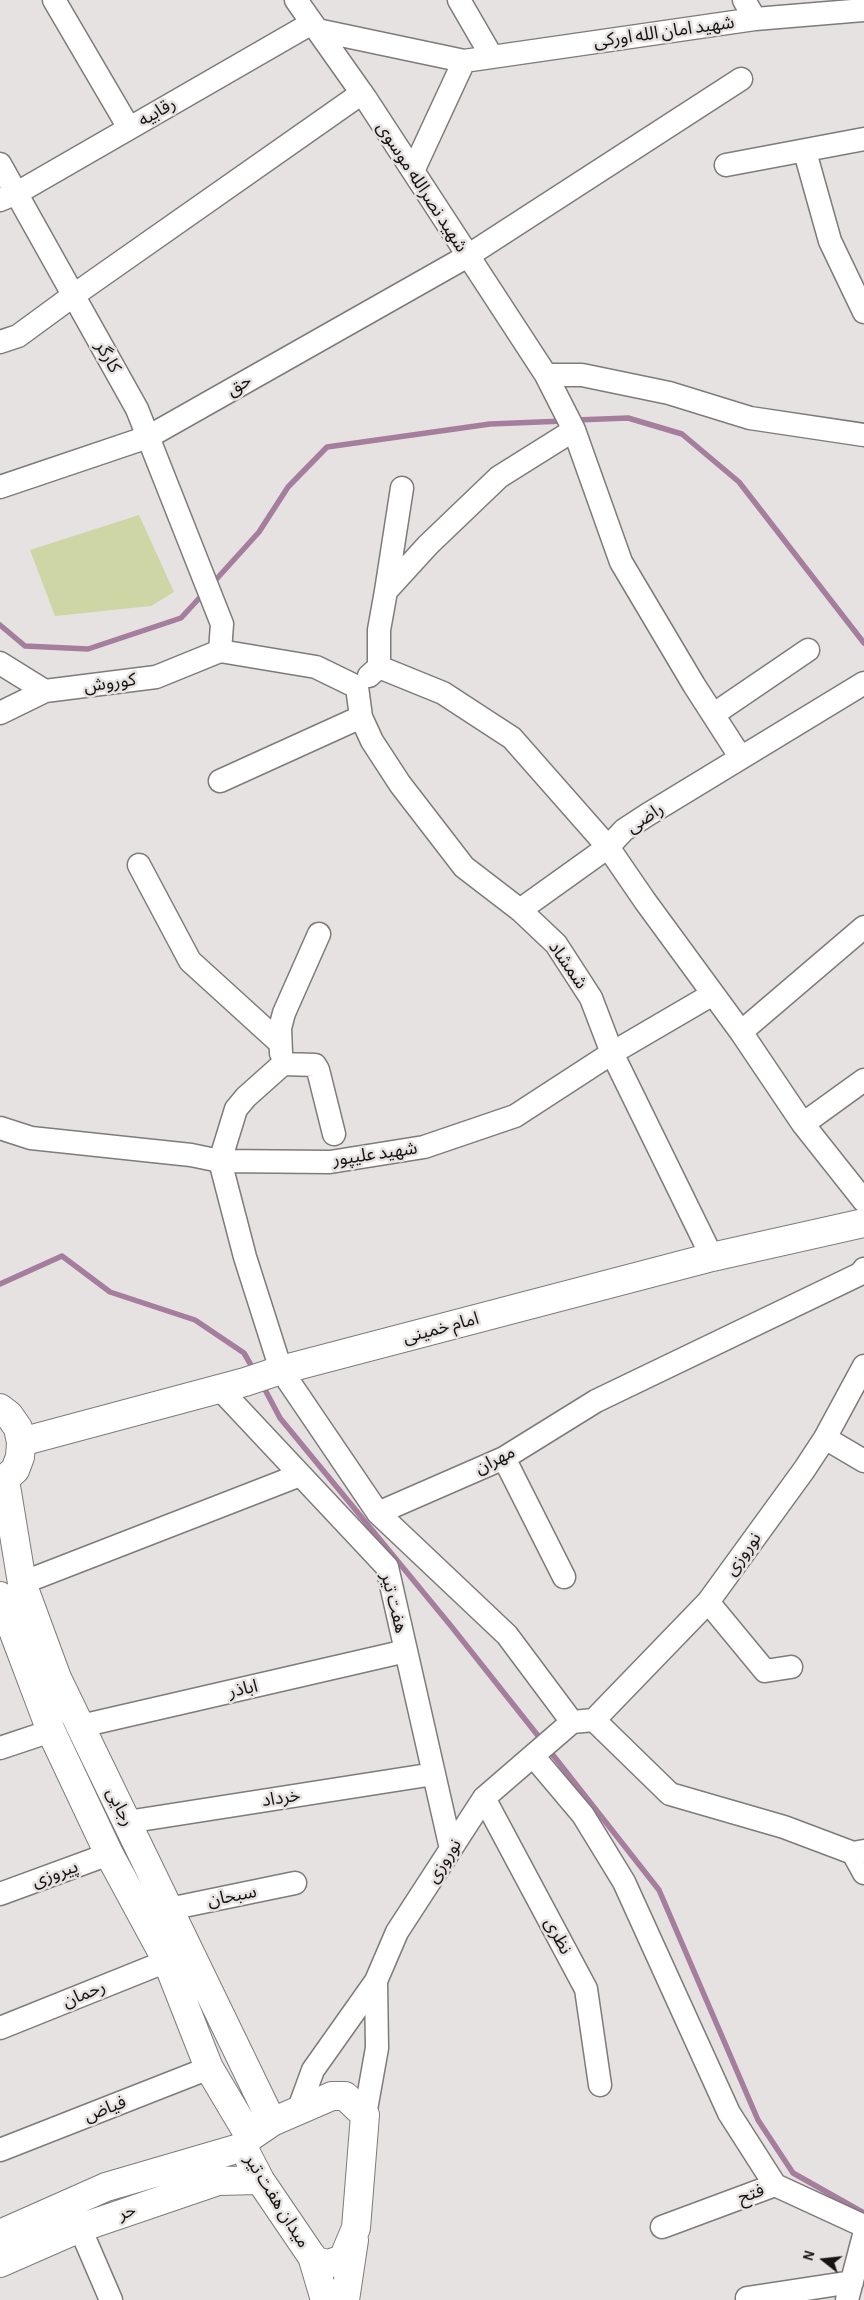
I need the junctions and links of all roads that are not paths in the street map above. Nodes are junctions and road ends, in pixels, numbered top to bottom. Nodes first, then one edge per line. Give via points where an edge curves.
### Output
1 (54, 0) edge
2 (296, 0) edge
3 (459, 0) edge
4 (750, 9) edge
5 (864, 10) edge
6 (315, 27) junction
7 (492, 57) junction
8 (464, 61) junction
9 (741, 79) dead end
10 (362, 93) junction
11 (129, 128) junction
12 (864, 140) edge
13 (805, 152) junction
14 (0, 164) edge
15 (726, 165) dead end
16 (412, 171) junction
17 (8, 196) edge
18 (466, 256) junction
19 (74, 295) junction
20 (864, 312) edge
21 (0, 342) edge
22 (546, 375) junction
23 (574, 430) junction
24 (864, 435) edge
25 (148, 437) junction
26 (0, 487) edge
27 (402, 488) dead end
28 (386, 592) junction
29 (220, 650) junction
30 (808, 650) dead end
31 (0, 664) edge
32 (380, 667) junction
33 (864, 683) edge
34 (357, 687) junction
35 (45, 691) junction
36 (0, 713) edge
37 (714, 714) junction
38 (361, 717) junction
39 (741, 758) junction
40 (220, 781) dead end
41 (608, 847) junction
42 (139, 865) dead end
43 (520, 910) junction
44 (864, 927) edge
45 (319, 934) dead end
46 (713, 994) junction
47 (741, 1032) junction
48 (279, 1042) junction
49 (612, 1053) junction
50 (283, 1064) junction
51 (864, 1080) edge
52 (803, 1124) junction
53 (0, 1128) edge
54 (334, 1134) dead end
55 (220, 1161) junction
56 (864, 1201) edge
57 (864, 1223) edge
58 (712, 1257) junction
59 (864, 1269) edge
60 (864, 1366) edge
61 (276, 1372) junction
62 (232, 1385) junction
63 (0, 1408) edge
64 (825, 1438) junction
65 (22, 1442) junction
66 (504, 1458) junction
67 (864, 1461) edge
68 (300, 1475) junction
69 (3, 1482) edge
70 (378, 1513) junction
71 (564, 1577) dead end
72 (6, 1594) edge
73 (708, 1602) junction
74 (406, 1651) junction
75 (791, 1668) dead end
76 (583, 1721) junction
77 (81, 1726) junction
78 (51, 1731) junction
79 (0, 1748) edge
80 (534, 1757) junction
81 (434, 1774) junction
82 (484, 1798) junction
83 (127, 1822) junction
84 (451, 1849) junction
85 (858, 1852) edge
86 (109, 1854) junction
87 (864, 1873) edge
88 (295, 1883) dead end
89 (0, 1894) edge
90 (169, 1908) junction
91 (167, 1961) junction
92 (376, 1982) junction
93 (0, 2028) edge
94 (209, 2068) junction
95 (600, 2085) dead end
96 (298, 2111) junction
97 (365, 2116) junction
98 (272, 2122) junction
99 (247, 2142) junction
100 (0, 2150) edge
101 (260, 2180) junction
102 (775, 2185) junction
103 (864, 2226) edge
104 (662, 2227) dead end
105 (80, 2228) junction
106 (356, 2228) junction
107 (0, 2234) edge
108 (864, 2235) edge
109 (312, 2256) junction
110 (0, 2263) edge
111 (849, 2291) edge
112 (747, 2298) dead end
113 (111, 2300) edge
114 (325, 2300) edge
115 (346, 2300) edge

1 - 11 street
2 - 6 street, شهید نصرالله موسوی
3 - 7 street
4 - 5 street, شهید امان الله اورکی
4 - 7 street, شهید امان الله اورکی
6 - 8 street
6 - 10 street, شهید نصرالله موسوی
6 - 11 street, رقابیه
7 - 8 street, شهید امان الله اورکی
8 - 16 street
9 - 18 street, حق
10 - 16 street, شهید نصرالله موسوی
10 - 19 street
11 - 17 street, رقابیه
12 - 13 street
13 - 15 street
13 - 20 street via 830,242
14 - 17 street, کارگر
16 - 18 street, شهید نصرالله موسوی
17 - 19 street, کارگر
18 - 22 street, شهید نصرالله موسوی
18 - 25 street, حق
19 - 21 street via 18,336
19 - 25 street, کارگر via 137,409
22 - 23 street, شهید نصرالله موسوی
22 - 24 street via 582,375 670,393 750,418
23 - 28 street via 498,477 428,545
23 - 37 street via 621,562
25 - 26 street, حق
25 - 29 street, کارگر via 222,624
27 - 28 street
28 - 32 street via 379,630
29 - 34 street via 316,667
29 - 35 street, کوروش via 156,677
30 - 37 street
31 - 35 street
32 - 34 street
32 - 41 street via 443,693 512,738
33 - 39 street, راضی
34 - 38 street, شمشاد
35 - 36 street, کوروش
37 - 39 street
38 - 40 street
38 - 43 street, شمشاد via 372,741 400,784 464,867
39 - 41 street, راضی via 624,830
41 - 43 street, راضی
41 - 46 street
42 - 48 street via 190,961
43 - 49 street, شمشاد via 556,944 592,998
44 - 47 street
45 - 48 street via 284,1013
46 - 47 street
46 - 49 street, شهید علیپور
47 - 52 street
48 - 50 street
49 - 55 street, شهید علیپور via 515,1116 424,1147 330,1162
49 - 58 street, شمشاد
50 - 54 street via 315,1065
50 - 55 street via 236,1109
51 - 52 street
52 - 56 street
53 - 55 street, شهید علیپور via 31,1138
55 - 61 street
57 - 58 main road, امام خمینی
58 - 61 main road, امام خمینی
59 - 66 street, مهران via 860,1274 596,1401
60 - 64 street, نوروزی
61 - 62 main road, امام خمینی
61 - 70 street
62 - 65 main road, امام خمینی
62 - 68 street, هفت تیر
63 - 65 main road via 18,1428
64 - 67 street
64 - 73 street, نوروزی
65 - 69 main road via 14,1470
66 - 70 street, مهران
66 - 71 street
68 - 72 street
68 - 74 street, هفت تیر via 387,1567
69 - 72 main road, رجایی
70 - 76 street via 507,1635
72 - 77 main road, رجایی via 57,1678
72 - 78 main road, رجایی
73 - 75 street via 765,1671
73 - 76 street, نوروزی
74 - 77 street, اباذر
74 - 81 street, هفت تیر
76 - 80 street, نوروزی
76 - 85 street via 670,1794
77 - 83 main road, رجایی
78 - 79 street
78 - 86 main road, رجایی
80 - 82 street, نوروزی
80 - 102 street via 583,1815 624,1882 729,2113
81 - 83 street, خرداد
81 - 84 street, هفت تیر
82 - 84 street, نوروزی
82 - 95 street, نظری via 586,1989
83 - 90 main road, رجایی
84 - 92 street, نوروزی via 398,1932
85 - 87 street
86 - 89 street, پیروزی
86 - 91 main road, رجایی
88 - 90 street, سبحان
90 - 98 main road, رجایی
91 - 93 street, رحمان
91 - 94 main road, رجایی
92 - 96 street via 313,2070
92 - 97 street via 377,2048
94 - 99 main road, رجایی
94 - 100 street, فیاض
96 - 97 main road, میدان هفت تیر via 332,2096 345,2096
96 - 98 main road, میدان هفت تیر
97 - 106 main road, میدان هفت تیر
98 - 99 main road, میدان هفت تیر
99 - 101 main road, میدان هفت تیر
99 - 107 main road, حر via 106,2187
101 - 105 main road, حر via 218,2181
101 - 109 main road, میدان هفت تیر
102 - 103 street, فتح
102 - 104 street, فتح
105 - 110 main road, حر
105 - 113 street
106 - 109 main road, میدان هفت تیر via 344,2259 328,2264 316,2261
106 - 115 main road
108 - 111 street
109 - 114 main road
111 - 112 street

